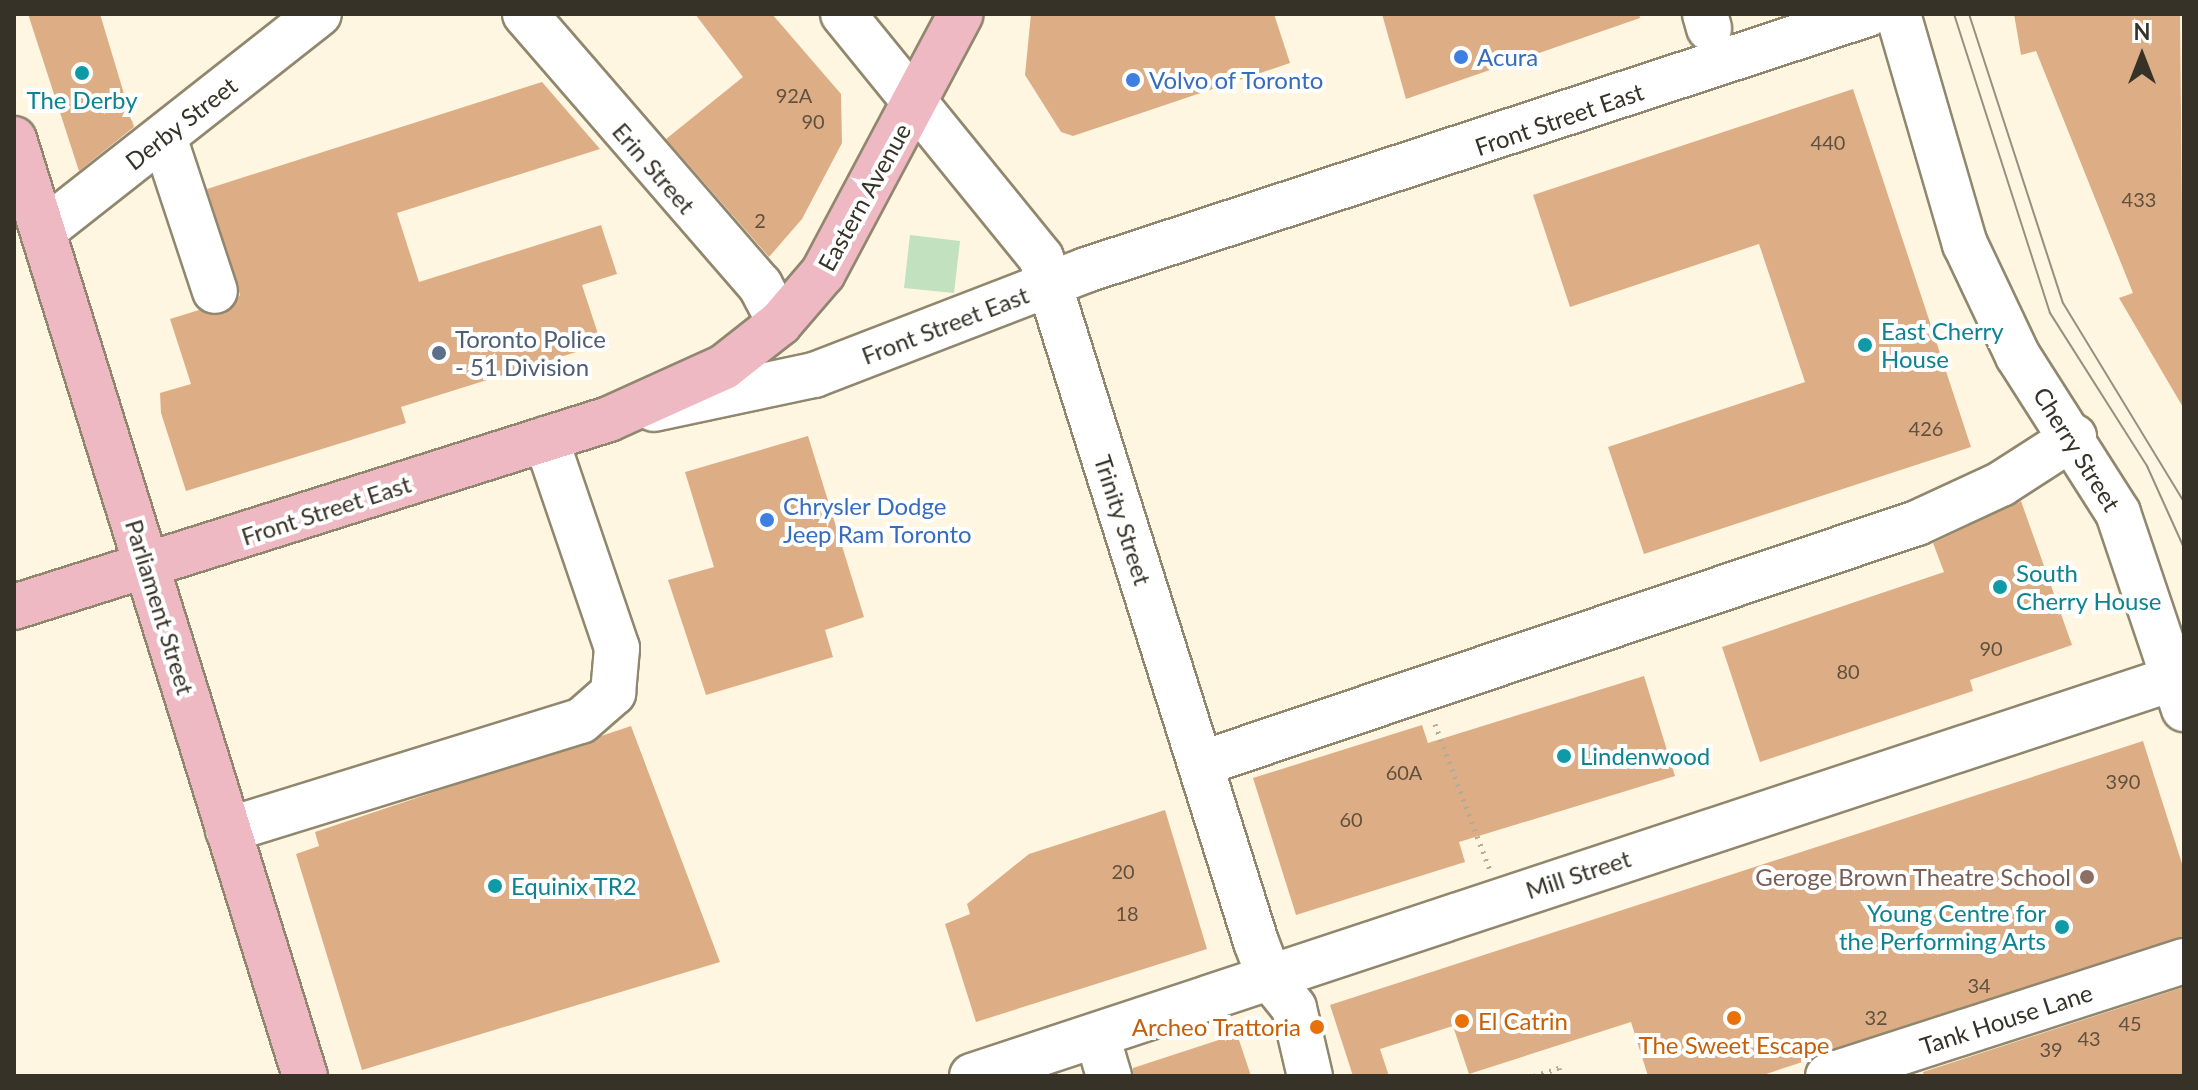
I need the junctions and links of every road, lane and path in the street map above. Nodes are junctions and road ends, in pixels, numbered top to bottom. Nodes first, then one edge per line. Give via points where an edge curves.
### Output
1 (319, 14) edge
2 (525, 14) edge
3 (843, 14) edge
4 (961, 14) edge
5 (1868, 14) edge
6 (1898, 14) edge
7 (917, 101) junction
8 (164, 137) junction
9 (14, 139) edge
10 (43, 231) junction
11 (1050, 283) junction
12 (215, 291) dead end
13 (780, 323) junction
14 (609, 419) junction
15 (2074, 437) junction
16 (546, 439) junction
17 (147, 567) junction
18 (14, 607) edge
19 (2181, 687) edge
20 (1423, 689) junction
21 (1200, 764) junction
22 (228, 830) junction
23 (1490, 869) dead end
24 (2184, 961) edge
25 (1270, 978) junction
26 (1103, 1056) edge
27 (305, 1076) edge
28 (972, 1076) edge
29 (1310, 1076) edge
30 (1534, 1076) edge
31 (1561, 1076) edge
32 (1828, 1076) edge

1 - 8 street, Derby Street
2 - 13 street, Erin Street via 760,285
3 - 7 street, Trinity Street
4 - 7 main road, Eastern Avenue
5 - 11 street, Front Street East
6 - 15 street, Cherry Street via 1971,257 2018,356
7 - 11 street, Trinity Street via 1031,244
7 - 13 main road, Eastern Avenue via 844,240
8 - 10 street, Derby Street
8 - 12 street
9 - 10 main road, Parliament Street
10 - 17 main road, Parliament Street
11 - 14 street, Front Street East via 1008,306 814,375
11 - 21 street, Trinity Street
13 - 14 main road, Eastern Avenue via 724,367
14 - 16 main road, Front Street East
15 - 19 street, Cherry Street via 2118,513
15 - 20 street via 2001,484 1917,523
16 - 17 main road, Front Street East
16 - 22 street via 617,648 613,693 581,721
17 - 18 main road, Front Street East
17 - 22 main road, Parliament Street
19 - 25 street, Mill Street
20 - 21 street
20 - 23 path
21 - 25 street, Trinity Street
22 - 27 main road, Parliament Street
24 - 32 street, Tank House Lane
25 - 26 street, Mill Street
25 - 29 street, Trinity Street via 1294,1008
26 - 28 street, Mill Street
30 - 31 path via 1559,1068

